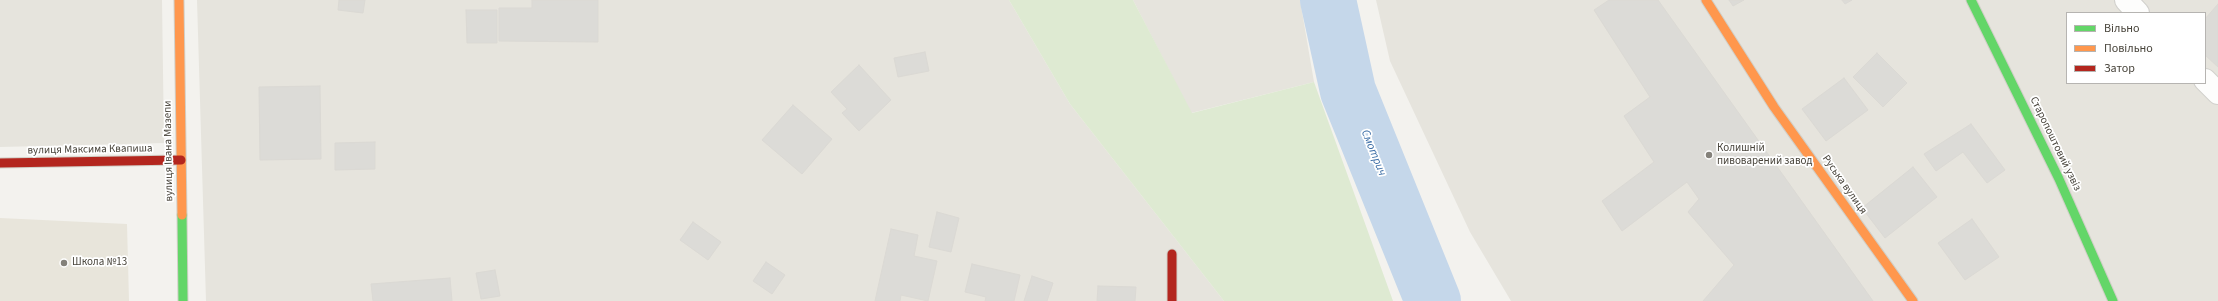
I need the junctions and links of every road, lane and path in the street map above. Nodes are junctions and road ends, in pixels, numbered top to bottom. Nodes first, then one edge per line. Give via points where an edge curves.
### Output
1 (179, 0) edge
2 (1706, 0) edge
3 (1971, 0) edge
4 (2126, 0) edge
5 (2137, 12) edge
6 (2206, 81) edge
7 (2218, 93) edge
8 (181, 160) junction
9 (0, 163) edge
10 (1172, 254) dead end
11 (183, 301) edge
12 (1172, 301) edge
13 (1913, 301) edge
14 (2113, 301) edge

1 - 8 street, вулиця Івана Мазепи
2 - 13 street, Руська вулиця via 1774,107
3 - 14 street, Старопоштовий узвіз via 2059,179
4 - 5 street
6 - 7 street
8 - 9 street, вулиця Максима Квапиша
8 - 11 street, вулиця Івана Мазепи
10 - 12 street

